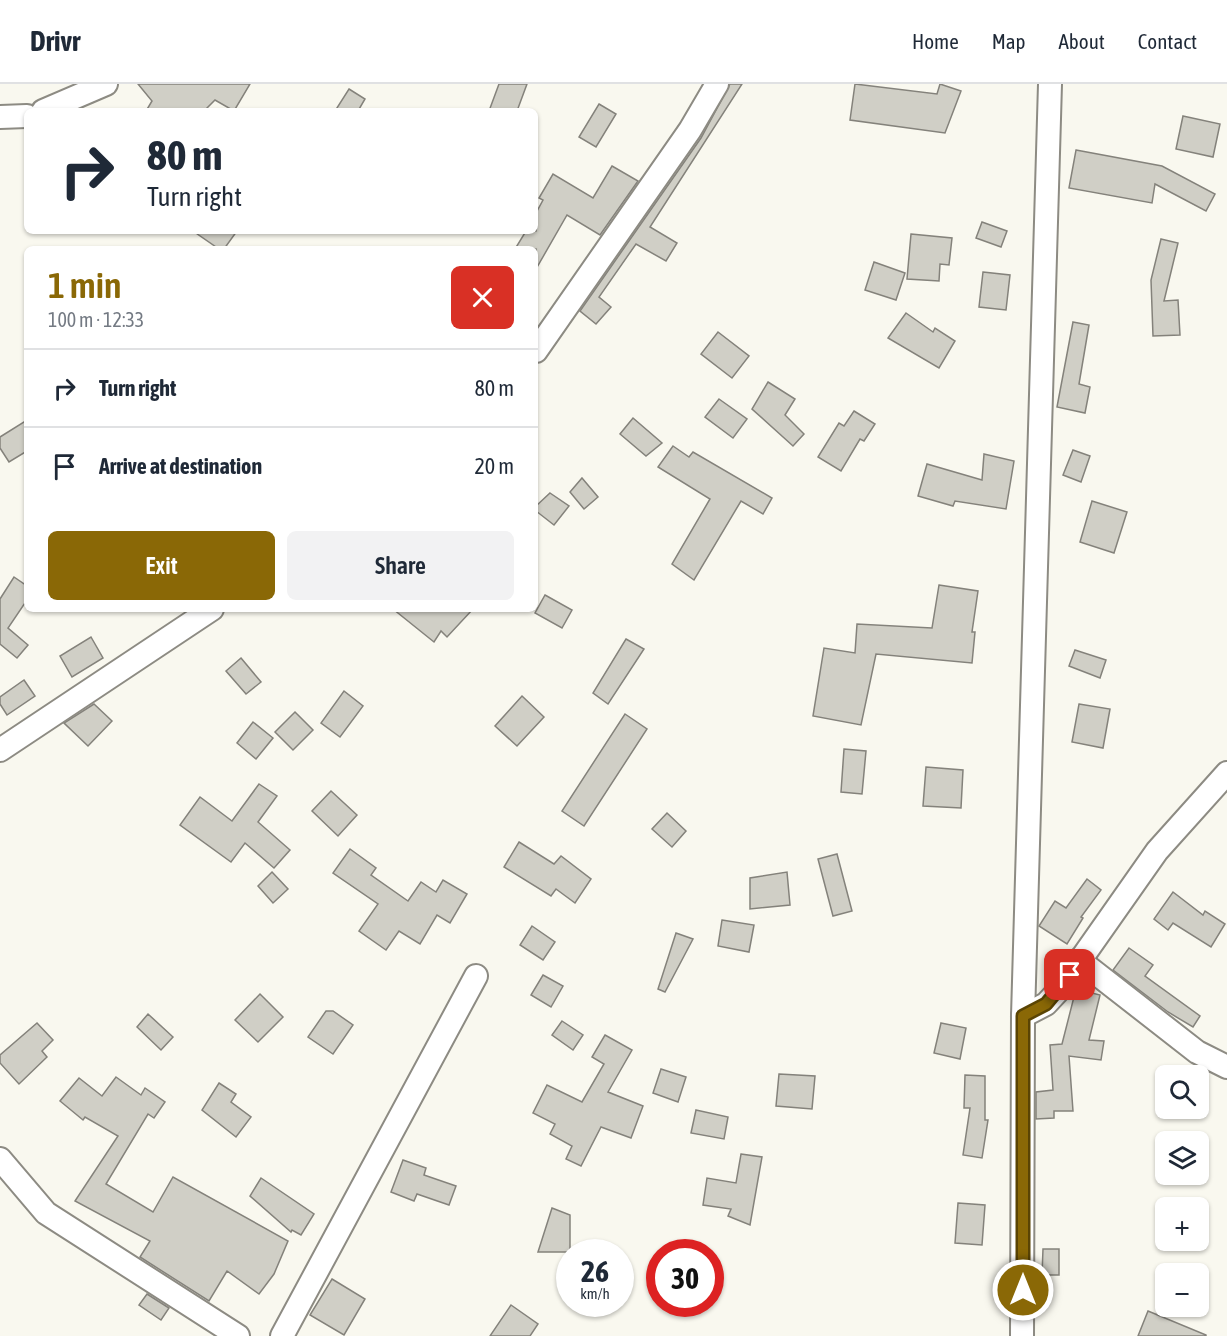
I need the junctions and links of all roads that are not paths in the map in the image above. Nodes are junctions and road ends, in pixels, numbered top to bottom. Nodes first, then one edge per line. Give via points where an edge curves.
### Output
1 (106, 84) edge
2 (717, 84) edge
3 (1050, 84) edge
4 (50, 108) edge
5 (24, 116) edge
6 (0, 117) edge
7 (538, 348) edge
8 (207, 612) edge
9 (0, 750) edge
10 (1227, 772) edge
11 (1079, 960) junction
12 (476, 976) dead end
13 (1023, 1016) junction
14 (1227, 1067) edge
15 (0, 1159) edge
16 (238, 1336) edge
17 (282, 1336) edge
18 (1022, 1336) edge

1 - 4 street
2 - 7 street via 690,130
3 - 13 street
5 - 6 street
8 - 9 street
10 - 11 street via 1157,851
11 - 13 street via 1046,1004
11 - 14 street via 1197,1052
12 - 17 street
13 - 18 street
15 - 16 street via 46,1213

